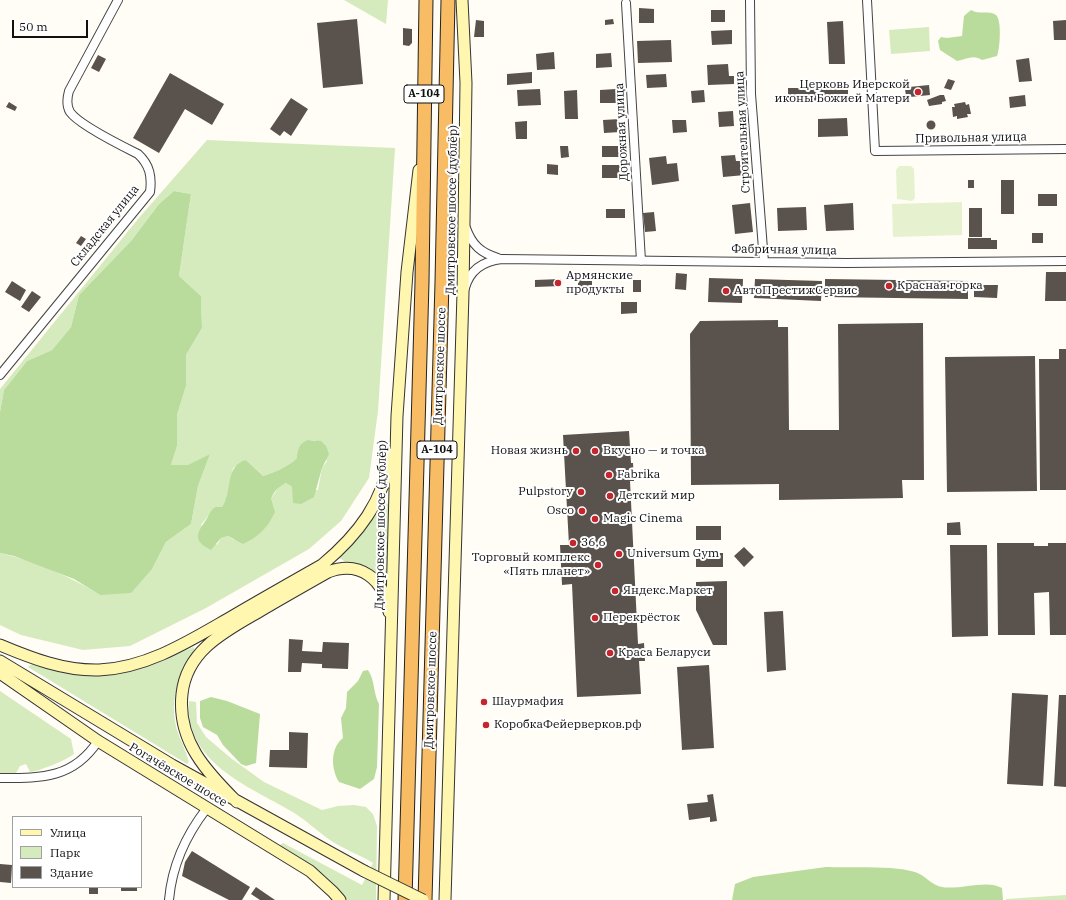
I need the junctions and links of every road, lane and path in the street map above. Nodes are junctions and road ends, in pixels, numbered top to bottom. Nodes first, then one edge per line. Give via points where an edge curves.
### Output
1 (118, 0) edge
2 (426, 0) edge
3 (448, 0) edge
4 (462, 0) edge
5 (750, 0) edge
6 (867, 0) edge
7 (626, 3) dead end
8 (423, 127) junction
9 (1066, 149) edge
10 (464, 224) junction
11 (502, 259) junction
12 (641, 260) junction
13 (764, 262) junction
14 (1066, 262) edge
15 (464, 293) junction
16 (0, 375) edge
17 (397, 416) junction
18 (392, 630) junction
19 (0, 645) edge
20 (0, 661) edge
21 (0, 673) edge
22 (98, 741) junction
23 (0, 778) edge
24 (238, 802) junction
25 (207, 808) junction
26 (169, 900) edge
27 (340, 900) edge
28 (384, 900) edge
29 (405, 900) edge
30 (424, 900) edge
31 (445, 900) edge

1 - 16 street, Складская улица via 69,91 67,105 80,122 138,154 145,161 151,180 150,192
2 - 8 highway, Дмитровское шоссе / А-104
3 - 30 highway, Дмитровское шоссе / А-104
4 - 10 main road, Дмитровское шоссе (дублёр) via 466,83
5 - 13 street, Строительная улица via 751,94
6 - 9 street, Привольная улица via 875,151
7 - 12 street, Дорожная улица
8 - 17 main road, Дмитровское шоссе (дублёр) via 407,272
8 - 29 highway, Дмитровское шоссе / А-104 via 422,282
10 - 11 street, Фабричная улица via 477,248 490,256
10 - 15 main road, Дмитровское шоссе (дублёр)
11 - 12 street, Фабричная улица
11 - 15 street, Фабричная улица via 481,265 467,281
12 - 13 street, Фабричная улица
13 - 14 street, Фабричная улица
15 - 31 main road, Дмитровское шоссе (дублёр)
17 - 18 main road, Дмитровское шоссе (дублёр)
17 - 19 main road via 385,483 370,514 359,529 322,565 168,652 120,668 78,669 53,664
18 - 24 main road via 389,609 379,585 365,572 347,567 328,572 225,631 194,660 184,681 182,721 197,756 211,776
18 - 28 main road, Дмитровское шоссе (дублёр)
20 - 24 main road
21 - 22 main road, Рогачёвское шоссе
22 - 23 street via 80,762 52,776
22 - 25 main road, Рогачёвское шоссе
24 - 30 main road, bridge via 364,871
25 - 26 street via 193,827 179,854
25 - 27 main road, Рогачёвское шоссе via 310,871

